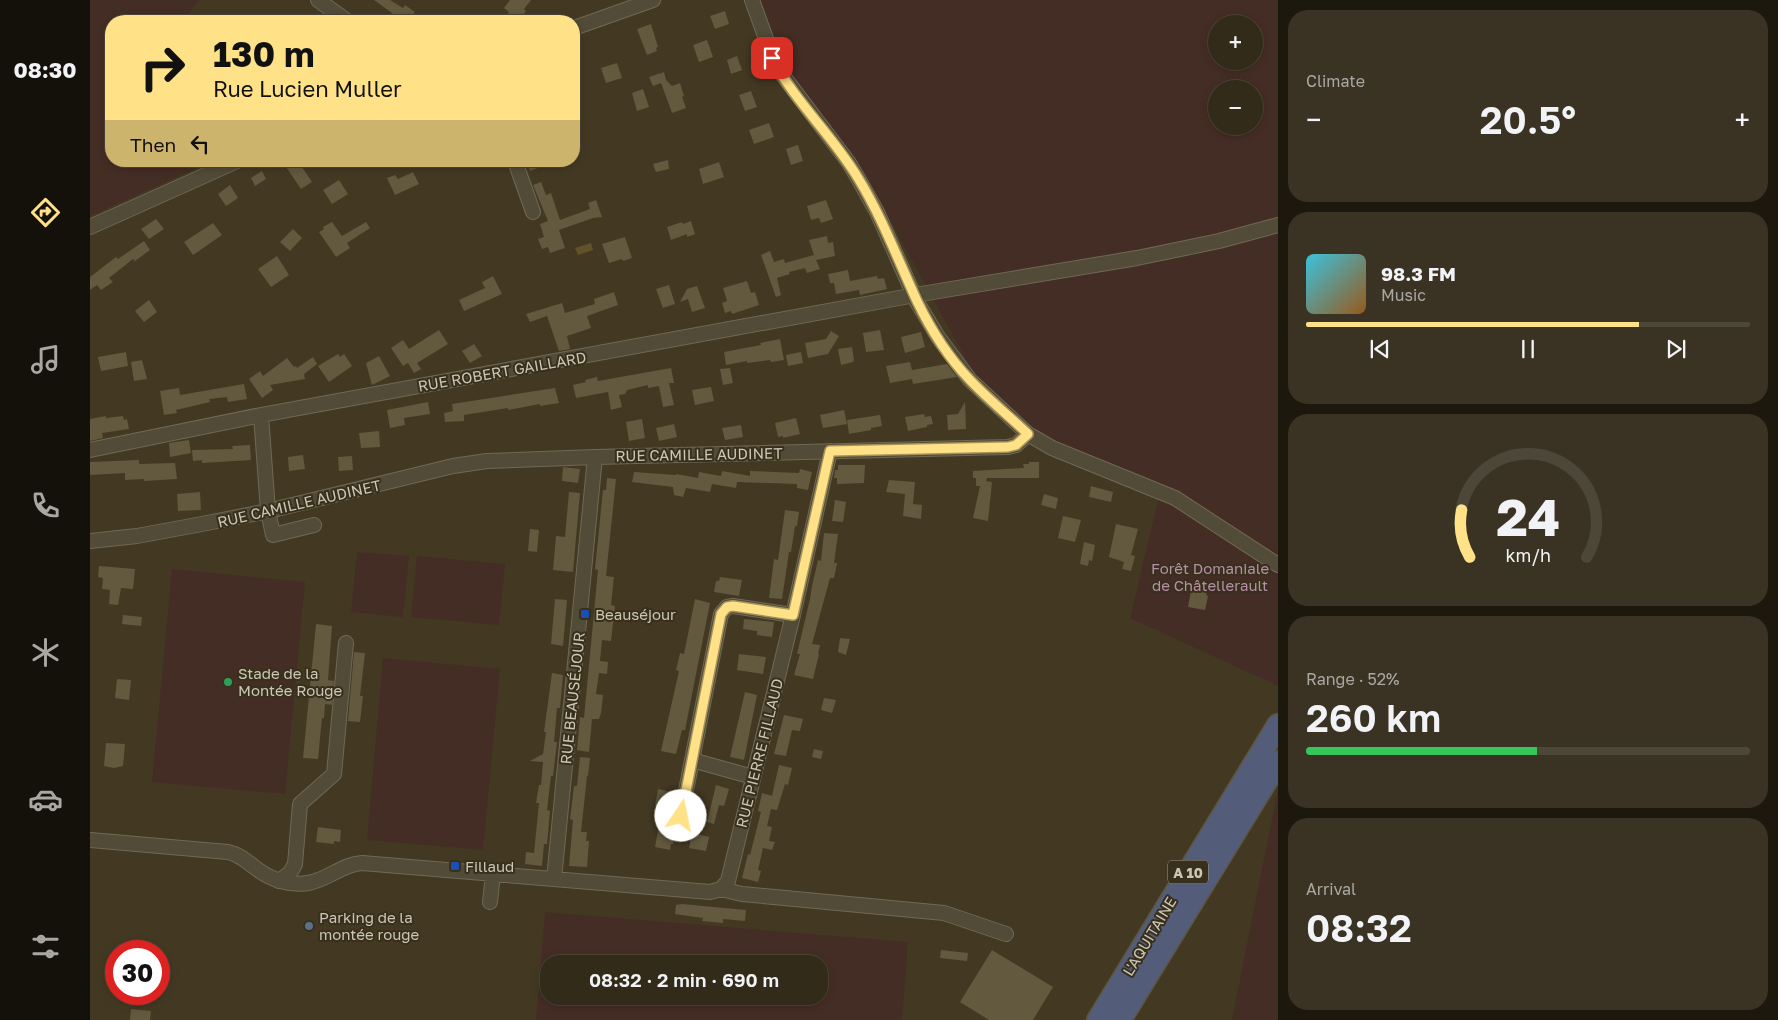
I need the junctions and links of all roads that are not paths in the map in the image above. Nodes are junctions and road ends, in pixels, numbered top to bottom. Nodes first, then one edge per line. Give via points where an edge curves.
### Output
1 (318, 0) edge
2 (653, 0) edge
3 (752, 0) edge
4 (339, 15) edge
5 (580, 26) edge
6 (224, 167) edge
7 (517, 167) edge
8 (533, 212) dead end
9 (1278, 225) edge
10 (90, 227) edge
11 (915, 295) junction
12 (261, 415) junction
13 (1028, 434) junction
14 (90, 450) edge
15 (830, 451) junction
16 (595, 456) junction
17 (268, 511) junction
18 (314, 526) dead end
19 (90, 542) edge
20 (1278, 565) edge
21 (793, 615) junction
22 (346, 643) dead end
23 (1278, 725) edge
24 (692, 760) junction
25 (1278, 762) edge
26 (753, 777) junction
27 (681, 816) dead end
28 (90, 840) edge
29 (493, 874) junction
30 (554, 879) junction
31 (279, 880) junction
32 (721, 889) junction
33 (490, 902) dead end
34 (1006, 934) dead end
35 (1098, 1020) edge
36 (1120, 1020) edge

1 - 4 street
2 - 5 street
3 - 11 street via 778,69 849,163 877,212
6 - 10 street
7 - 8 street
9 - 11 street, RUE ROBERT GAILLARD via 1137,258
11 - 12 street, RUE ROBERT GAILLARD
11 - 13 street via 938,337 970,380
12 - 14 street, RUE ROBERT GAILLARD
12 - 17 street
13 - 15 street, RUE CAMILLE AUDINET via 1016,445 1008,447
13 - 20 street via 1052,448 1175,498
15 - 16 street, RUE CAMILLE AUDINET
15 - 21 street, RUE PIERRE FILLAUD
16 - 17 street, RUE CAMILLE AUDINET via 487,461 453,466
16 - 30 street, RUE BEAUSÉJOUR
17 - 18 street via 273,535
17 - 19 street, RUE CAMILLE AUDINET
21 - 24 street via 733,606 723,610
21 - 26 street, RUE PIERRE FILLAUD
22 - 31 street via 334,774 300,804 295,864 290,873
23 - 35 highway, L'AQUITAINE / A 10
24 - 26 street
24 - 27 street
25 - 36 highway, L'AQUITAINE / A 10
26 - 32 street, RUE PIERRE FILLAUD via 728,881
28 - 31 street via 228,852 237,854
29 - 30 street
29 - 31 street via 362,863 308,883
29 - 33 street
30 - 32 street via 710,892
32 - 34 street via 742,894 944,913

